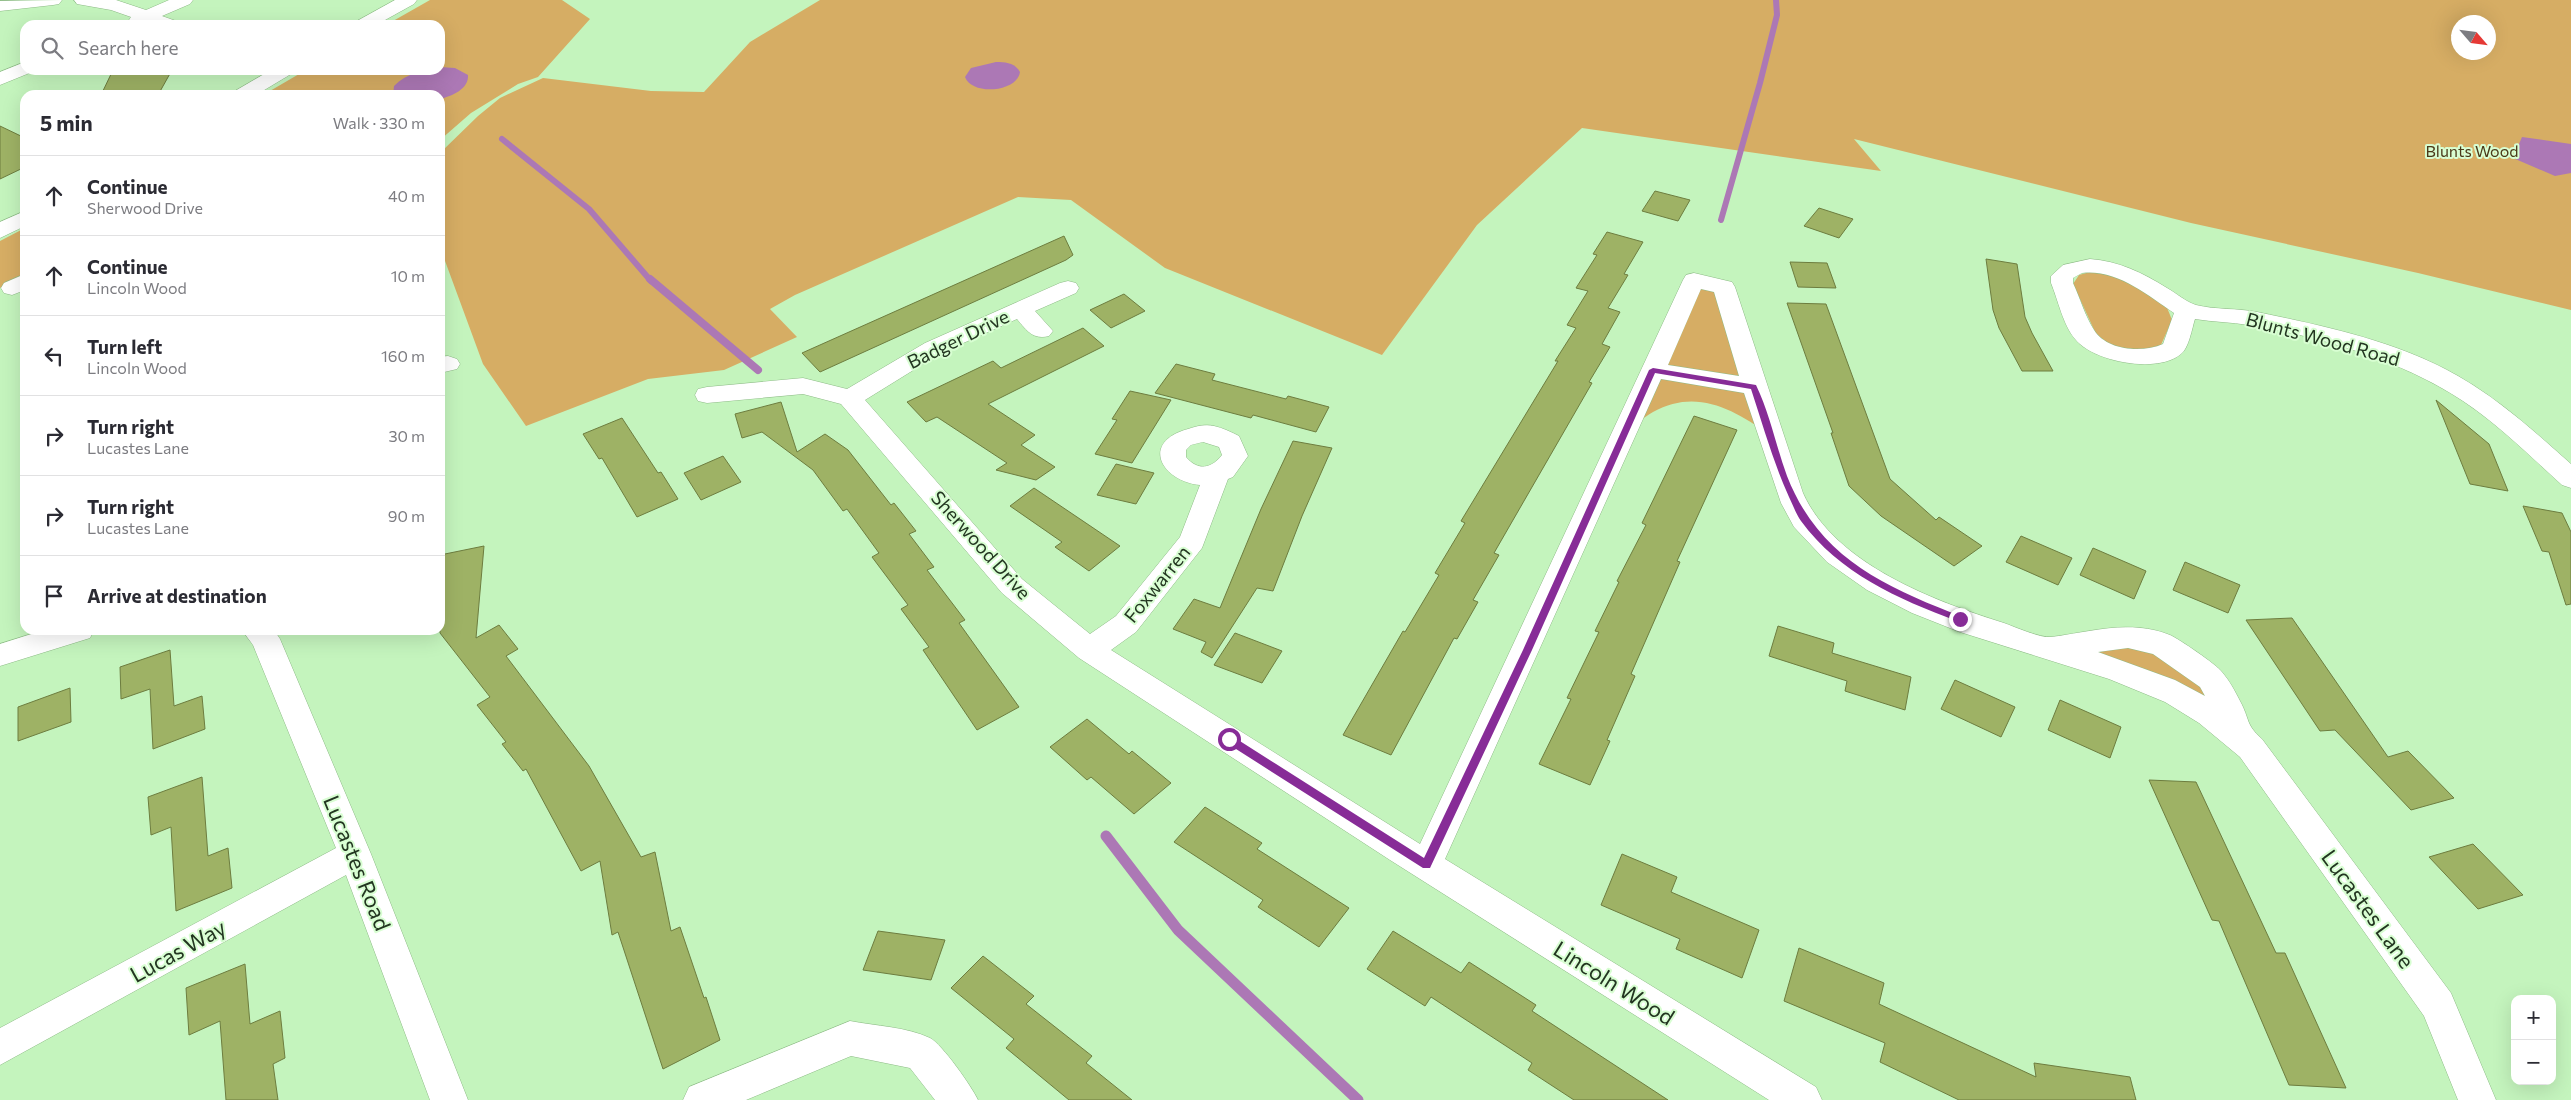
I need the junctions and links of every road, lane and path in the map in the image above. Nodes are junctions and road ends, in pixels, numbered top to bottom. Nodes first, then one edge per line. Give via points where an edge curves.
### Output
1 (53, 0) edge
2 (83, 0) edge
3 (184, 0) edge
4 (408, 0) edge
5 (0, 6) edge
6 (146, 16) junction
7 (137, 20) edge
8 (157, 20) edge
9 (372, 20) edge
10 (20, 70) edge
11 (271, 75) edge
12 (0, 79) edge
13 (249, 90) edge
14 (20, 220) edge
15 (0, 231) edge
16 (1068, 288) dead end
17 (1020, 309) junction
18 (2187, 310) junction
19 (1041, 331) dead end
20 (1653, 370) junction
21 (1754, 387) junction
22 (707, 395) dead end
23 (850, 398) junction
24 (1217, 474) dead end
25 (2571, 479) edge
26 (64, 635) edge
27 (261, 635) edge
28 (2052, 648) junction
29 (1089, 650) junction
30 (0, 655) edge
31 (2235, 734) junction
32 (355, 854) junction
33 (1414, 857) junction
34 (0, 1047) edge
35 (449, 1100) edge
36 (702, 1100) edge
37 (959, 1100) edge
38 (1803, 1100) edge
39 (2476, 1100) edge

1 - 5 street
2 - 6 street via 115,5
3 - 6 street
4 - 9 street
6 - 7 street
6 - 8 street
10 - 12 street
11 - 13 street
14 - 15 street
16 - 17 street, Badger Drive
17 - 19 street
17 - 23 street, Badger Drive via 933,348
18 - 18 street, Blunts Wood Road via 2126,273 2106,266 2085,266 2066,271 2062,276 2084,335 2112,351 2144,358 2161,356 2173,349
18 - 25 street, Blunts Wood Road via 2239,316 2331,337 2395,356 2471,395 2510,423
20 - 21 street
20 - 21 street, Lucastes Lane via 1694,280 1724,287
20 - 33 street via 1527,650
21 - 28 street, Lucastes Lane via 1784,477 1804,519 1832,551 1875,582 1912,601
22 - 23 street via 803,386
23 - 29 street, Sherwood Drive via 1012,586
24 - 29 street, Foxwarren via 1192,541 1126,624
26 - 30 street
27 - 32 street, Lucastes Road
28 - 31 street, Lucastes Lane via 2165,688 2209,712
28 - 31 street, Lucastes Lane via 2128,638 2161,644 2212,679 2228,707
29 - 33 street, Sherwood Drive
31 - 39 street, Lucastes Lane via 2251,748 2438,1005
32 - 34 street, Lucas Way
32 - 35 street, Lucastes Road
33 - 38 street, Lincoln Wood
36 - 37 street via 850,1038 920,1052

